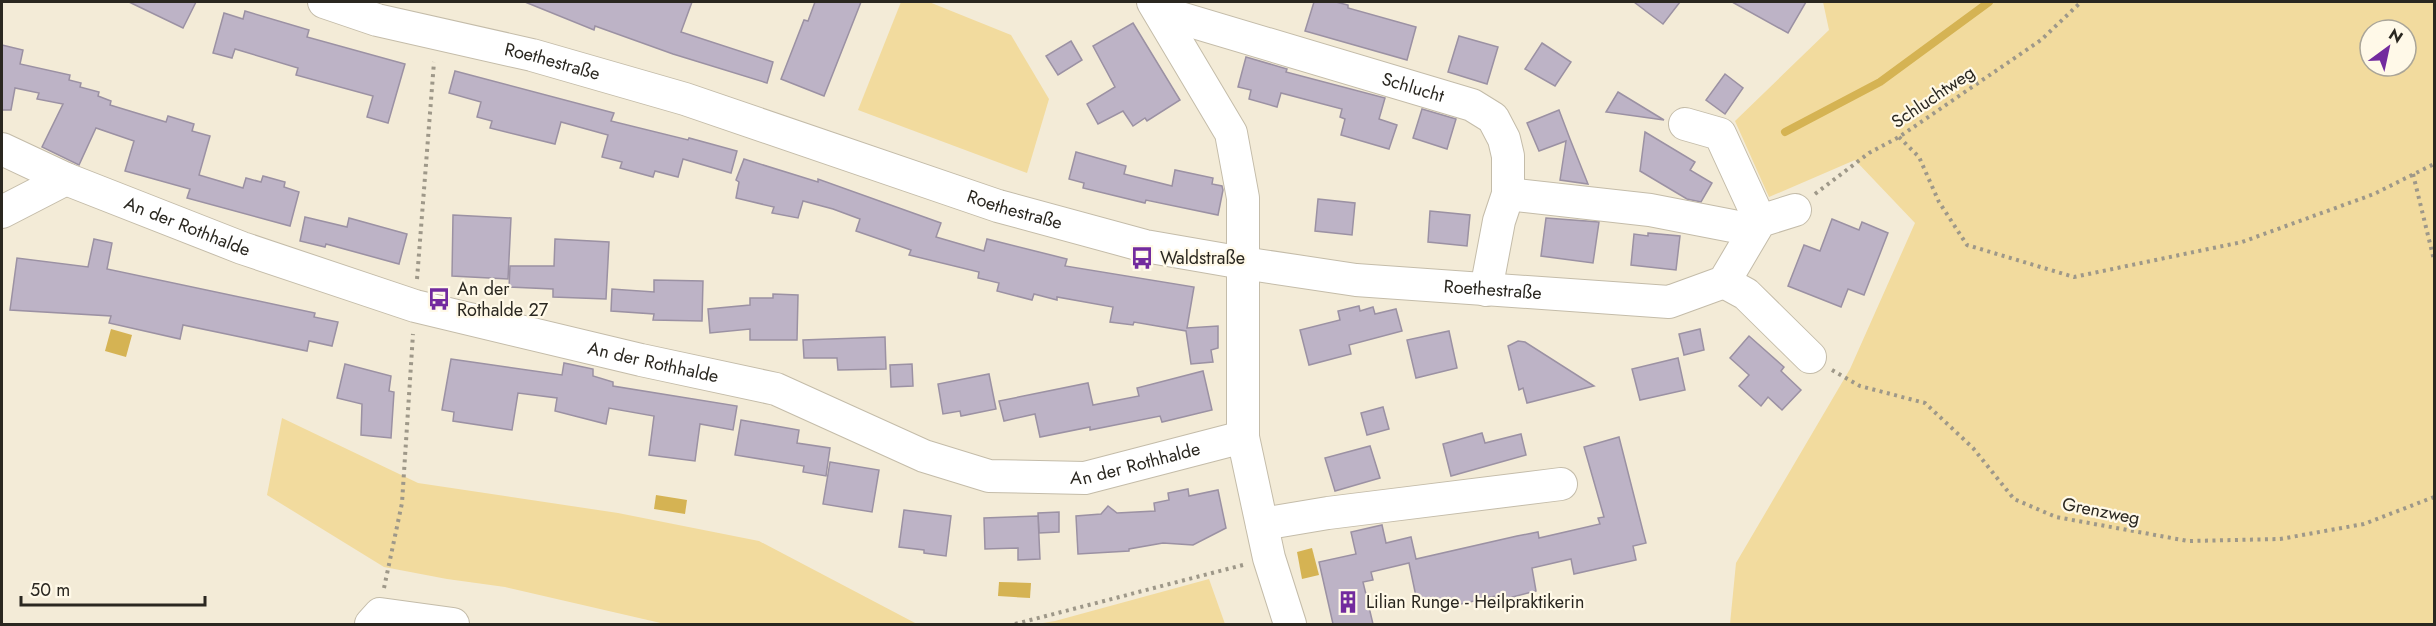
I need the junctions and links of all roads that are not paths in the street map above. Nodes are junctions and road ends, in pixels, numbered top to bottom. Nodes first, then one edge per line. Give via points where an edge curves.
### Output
1 (324, 2) edge
2 (1156, 7) edge
3 (1685, 124) dead end
4 (2, 149) edge
5 (66, 179) junction
6 (1508, 194) junction
7 (1795, 210) road end
8 (2, 212) edge
9 (1756, 226) junction
10 (1243, 263) junction
11 (1724, 282) junction
12 (1486, 290) junction
13 (1810, 357) road end
14 (1243, 436) junction
15 (1561, 484) dead end
16 (1262, 524) junction
17 (464, 620) edge
18 (371, 624) edge
19 (1290, 624) edge

1 - 10 street, Roethestraße via 377,20 532,55 685,99 998,206 1145,246
2 - 6 street, Schlucht via 1472,105 1493,118 1504,138
2 - 10 street via 1231,133 1243,198
3 - 9 street via 1720,134
4 - 5 street, An der Rothhalde
5 - 8 street
5 - 14 street, An der Rothhalde via 242,248 416,306 776,389 924,456 989,476 1085,478
6 - 9 street
6 - 12 street, Schlucht
7 - 9 street
9 - 11 street
10 - 12 street, Roethestraße via 1356,280
10 - 14 street
11 - 12 street, Roethestraße via 1669,302
11 - 13 street via 1746,294
14 - 16 street
15 - 16 street
16 - 19 street
17 - 18 street via 380,614

